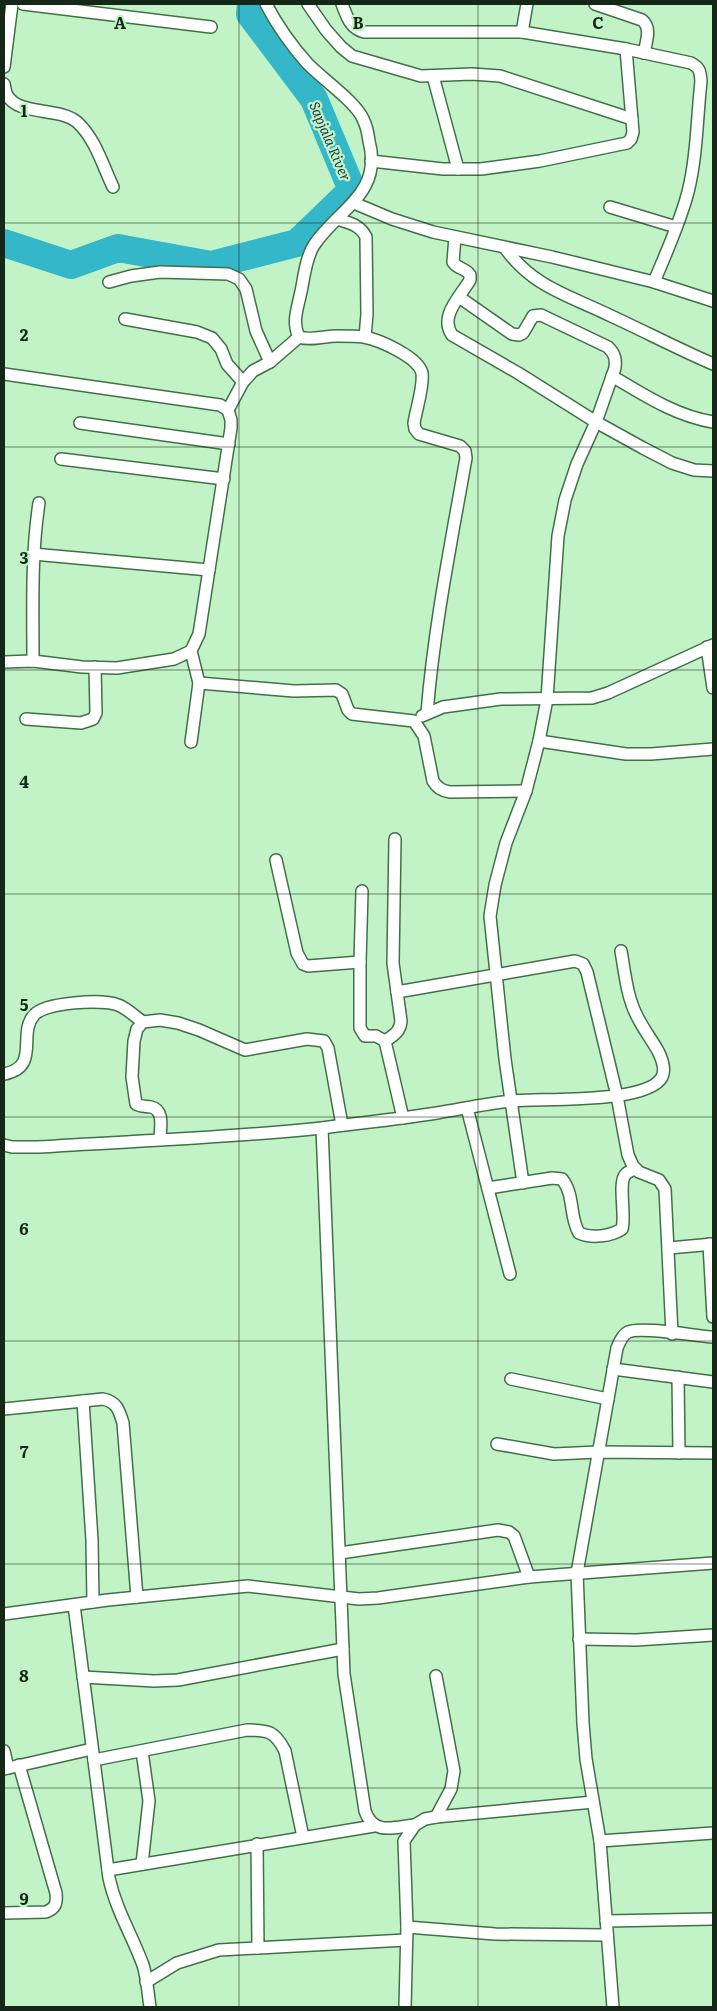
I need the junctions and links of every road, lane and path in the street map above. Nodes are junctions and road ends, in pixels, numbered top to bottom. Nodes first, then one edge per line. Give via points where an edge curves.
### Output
1 (12, 4) edge
2 (23, 4) edge
3 (266, 4) edge
4 (308, 4) edge
5 (342, 4) edge
6 (527, 4) edge
7 (595, 4) edge
8 (6, 21) edge
9 (211, 27) dead end
10 (522, 32) junction
11 (626, 49) junction
12 (644, 53) junction
13 (4, 67) edge
14 (433, 76) junction
15 (4, 84) edge
16 (632, 119) junction
17 (371, 161) junction
18 (458, 169) junction
19 (114, 187) dead end
20 (354, 203) junction
21 (610, 207) dead end
22 (338, 219) junction
23 (676, 227) junction
24 (455, 237) junction
25 (505, 248) junction
26 (109, 282) dead end
27 (654, 282) junction
28 (459, 297) junction
29 (713, 301) edge
30 (125, 319) dead end
31 (299, 336) junction
32 (364, 337) junction
33 (270, 362) junction
34 (713, 364) edge
35 (4, 374) edge
36 (612, 376) junction
37 (243, 382) junction
38 (228, 410) junction
39 (596, 422) junction
40 (713, 422) edge
41 (80, 423) dead end
42 (229, 444) junction
43 (61, 459) dead end
44 (713, 471) edge
45 (224, 480) junction
46 (39, 503) dead end
47 (33, 554) junction
48 (208, 570) junction
49 (710, 646) edge
50 (191, 651) junction
51 (34, 661) junction
52 (4, 662) edge
53 (95, 667) junction
54 (199, 683) junction
55 (713, 688) edge
56 (547, 699) junction
57 (427, 713) junction
58 (26, 719) dead end
59 (414, 721) junction
60 (540, 741) junction
61 (191, 742) dead end
62 (712, 751) edge
63 (526, 791) junction
64 (395, 838) dead end
65 (276, 860) dead end
66 (362, 891) dead end
67 (621, 951) dead end
68 (360, 962) junction
69 (495, 975) junction
70 (397, 992) junction
71 (143, 1022) junction
72 (385, 1041) junction
73 (4, 1074) edge
74 (617, 1096) junction
75 (512, 1101) junction
76 (467, 1108) junction
77 (403, 1118) junction
78 (342, 1125) junction
79 (322, 1128) junction
80 (160, 1139) junction
81 (4, 1144) edge
82 (635, 1169) junction
83 (523, 1182) junction
84 (488, 1188) junction
85 (711, 1244) edge
86 (669, 1248) junction
87 (510, 1274) dead end
88 (713, 1317) edge
89 (672, 1334) junction
90 (713, 1337) edge
91 (613, 1368) junction
92 (678, 1377) junction
93 (511, 1379) dead end
94 (713, 1382) edge
95 (608, 1399) junction
96 (83, 1401) junction
97 (4, 1410) edge
98 (497, 1444) dead end
99 (598, 1452) junction
100 (680, 1453) junction
101 (713, 1453) edge
102 (340, 1553) junction
103 (713, 1563) edge
104 (577, 1573) junction
105 (528, 1577) junction
106 (342, 1596) junction
107 (137, 1597) junction
108 (93, 1602) junction
109 (74, 1605) junction
110 (4, 1614) edge
111 (713, 1635) edge
112 (580, 1640) junction
113 (343, 1649) junction
114 (436, 1676) dead end
115 (83, 1677) junction
116 (4, 1751) edge
117 (142, 1751) junction
118 (93, 1755) junction
119 (19, 1765) junction
120 (6, 1768) edge
121 (593, 1802) junction
122 (436, 1817) junction
123 (415, 1825) junction
124 (374, 1826) junction
125 (713, 1833) edge
126 (303, 1837) junction
127 (600, 1842) junction
128 (257, 1844) junction
129 (142, 1864) junction
130 (108, 1870) junction
131 (4, 1912) edge
132 (713, 1919) edge
133 (606, 1921) junction
134 (407, 1927) junction
135 (607, 1935) junction
136 (406, 1940) junction
137 (258, 1948) junction
138 (146, 1982) junction
139 (150, 2007) edge
140 (405, 2007) edge
141 (613, 2007) edge

1 - 8 street
2 - 9 street
3 - 17 street via 306,62 350,101 362,117 370,143
4 - 14 street via 336,41 352,56 420,76
5 - 10 street via 349,22 356,30 364,32
6 - 10 street
7 - 12 street via 647,24
8 - 13 street
10 - 11 street
11 - 12 street
11 - 16 street
12 - 23 street via 691,63 700,70 694,159 688,192
14 - 16 street via 500,76
14 - 18 street
15 - 19 street via 7,96 16,105 76,120 86,131
16 - 18 street via 631,138 619,146 513,165
17 - 18 street
17 - 20 street via 363,191
20 - 22 street
20 - 24 street via 392,219
21 - 23 street
22 - 31 street via 313,247 306,266 295,318
22 - 32 street via 358,226 366,237 367,314
23 - 27 street
24 - 25 street
24 - 28 street via 453,262 470,275
25 - 27 street
25 - 34 street via 516,263 546,287
26 - 33 street via 160,272 228,274 239,279 246,289 256,331
27 - 29 street
28 - 36 street via 515,336 522,333 533,316 540,315 608,347 616,360
28 - 39 street via 447,316 452,335
30 - 37 street via 197,332 212,338 227,364
31 - 32 street via 305,339
31 - 33 street
32 - 57 street via 386,344 419,366 422,374 414,429 419,434 465,450 437,621
33 - 37 street
35 - 38 street via 220,405
36 - 39 street
36 - 40 street via 674,411
37 - 38 street
38 - 42 street via 231,420
39 - 44 street via 672,463 694,470
39 - 56 street via 565,500 558,536
41 - 42 street
42 - 45 street
43 - 45 street
45 - 48 street
46 - 47 street
47 - 48 street
47 - 51 street
48 - 50 street via 199,634
49 - 55 street
49 - 56 street via 608,693 592,698
50 - 53 street via 174,659 117,668
50 - 54 street
51 - 52 street
51 - 53 street
53 - 58 street via 96,713 93,719 81,723
54 - 59 street via 294,691 336,690 342,694 352,714
54 - 61 street
56 - 57 street via 501,699 443,707
56 - 60 street
57 - 59 street
59 - 63 street via 424,736 433,781 442,791
60 - 62 street via 626,754
60 - 63 street
63 - 69 street via 495,885 490,916
64 - 70 street via 393,933
65 - 68 street via 297,953 303,964
66 - 68 street
67 - 74 street via 631,1002 658,1052 663,1075 657,1084
68 - 72 street via 360,1028 365,1036 376,1036
69 - 70 street
69 - 74 street via 575,961 583,964
69 - 75 street
70 - 72 street via 400,1029
71 - 73 street via 119,1006 106,1002 42,1010 34,1015 30,1024 21,1067
71 - 78 street via 178,1023 245,1050 307,1039 324,1041
71 - 80 street via 134,1041 134,1100 139,1106 158,1110
72 - 77 street
74 - 75 street
74 - 82 street via 628,1155
75 - 76 street
75 - 83 street
76 - 77 street
76 - 84 street
77 - 78 street
78 - 79 street
79 - 80 street
79 - 102 street
80 - 81 street via 37,1147
82 - 83 street via 622,1181 622,1229 616,1233 592,1236 579,1233 575,1226 568,1186 562,1180 552,1178
82 - 86 street via 659,1180 665,1188
83 - 84 street
84 - 87 street
85 - 86 street
85 - 88 street
86 - 89 street
89 - 90 street
89 - 91 street via 640,1330 628,1332 617,1348
91 - 92 street
91 - 95 street
92 - 94 street
92 - 100 street
93 - 95 street
95 - 99 street
96 - 97 street
96 - 107 street via 104,1398 113,1401 123,1423
96 - 108 street
98 - 99 street via 554,1454
99 - 100 street
99 - 104 street
100 - 101 street
102 - 105 street via 498,1530 514,1536
102 - 106 street
103 - 104 street
104 - 105 street
104 - 112 street
105 - 106 street via 378,1598
106 - 107 street via 248,1586
106 - 113 street
107 - 108 street
108 - 109 street
109 - 110 street
109 - 115 street
111 - 112 street
112 - 121 street via 583,1723
113 - 115 street via 178,1680
113 - 124 street via 346,1697 365,1811
114 - 122 street via 454,1771 451,1789
115 - 118 street
116 - 120 street
117 - 118 street
117 - 126 street via 247,1730 271,1733 279,1738 285,1751
117 - 129 street via 149,1800
118 - 119 street
118 - 130 street
119 - 120 street
119 - 131 street via 57,1902 46,1912
121 - 122 street
121 - 127 street
122 - 123 street
123 - 124 street via 383,1829
123 - 134 street via 404,1841
124 - 126 street
125 - 127 street
126 - 128 street
127 - 133 street
128 - 129 street
128 - 137 street
129 - 130 street
130 - 138 street via 118,1911 144,1968
132 - 133 street
133 - 135 street
134 - 135 street via 495,1934
134 - 136 street
135 - 141 street
136 - 137 street
136 - 140 street
137 - 138 street via 206,1953 177,1964
138 - 139 street

